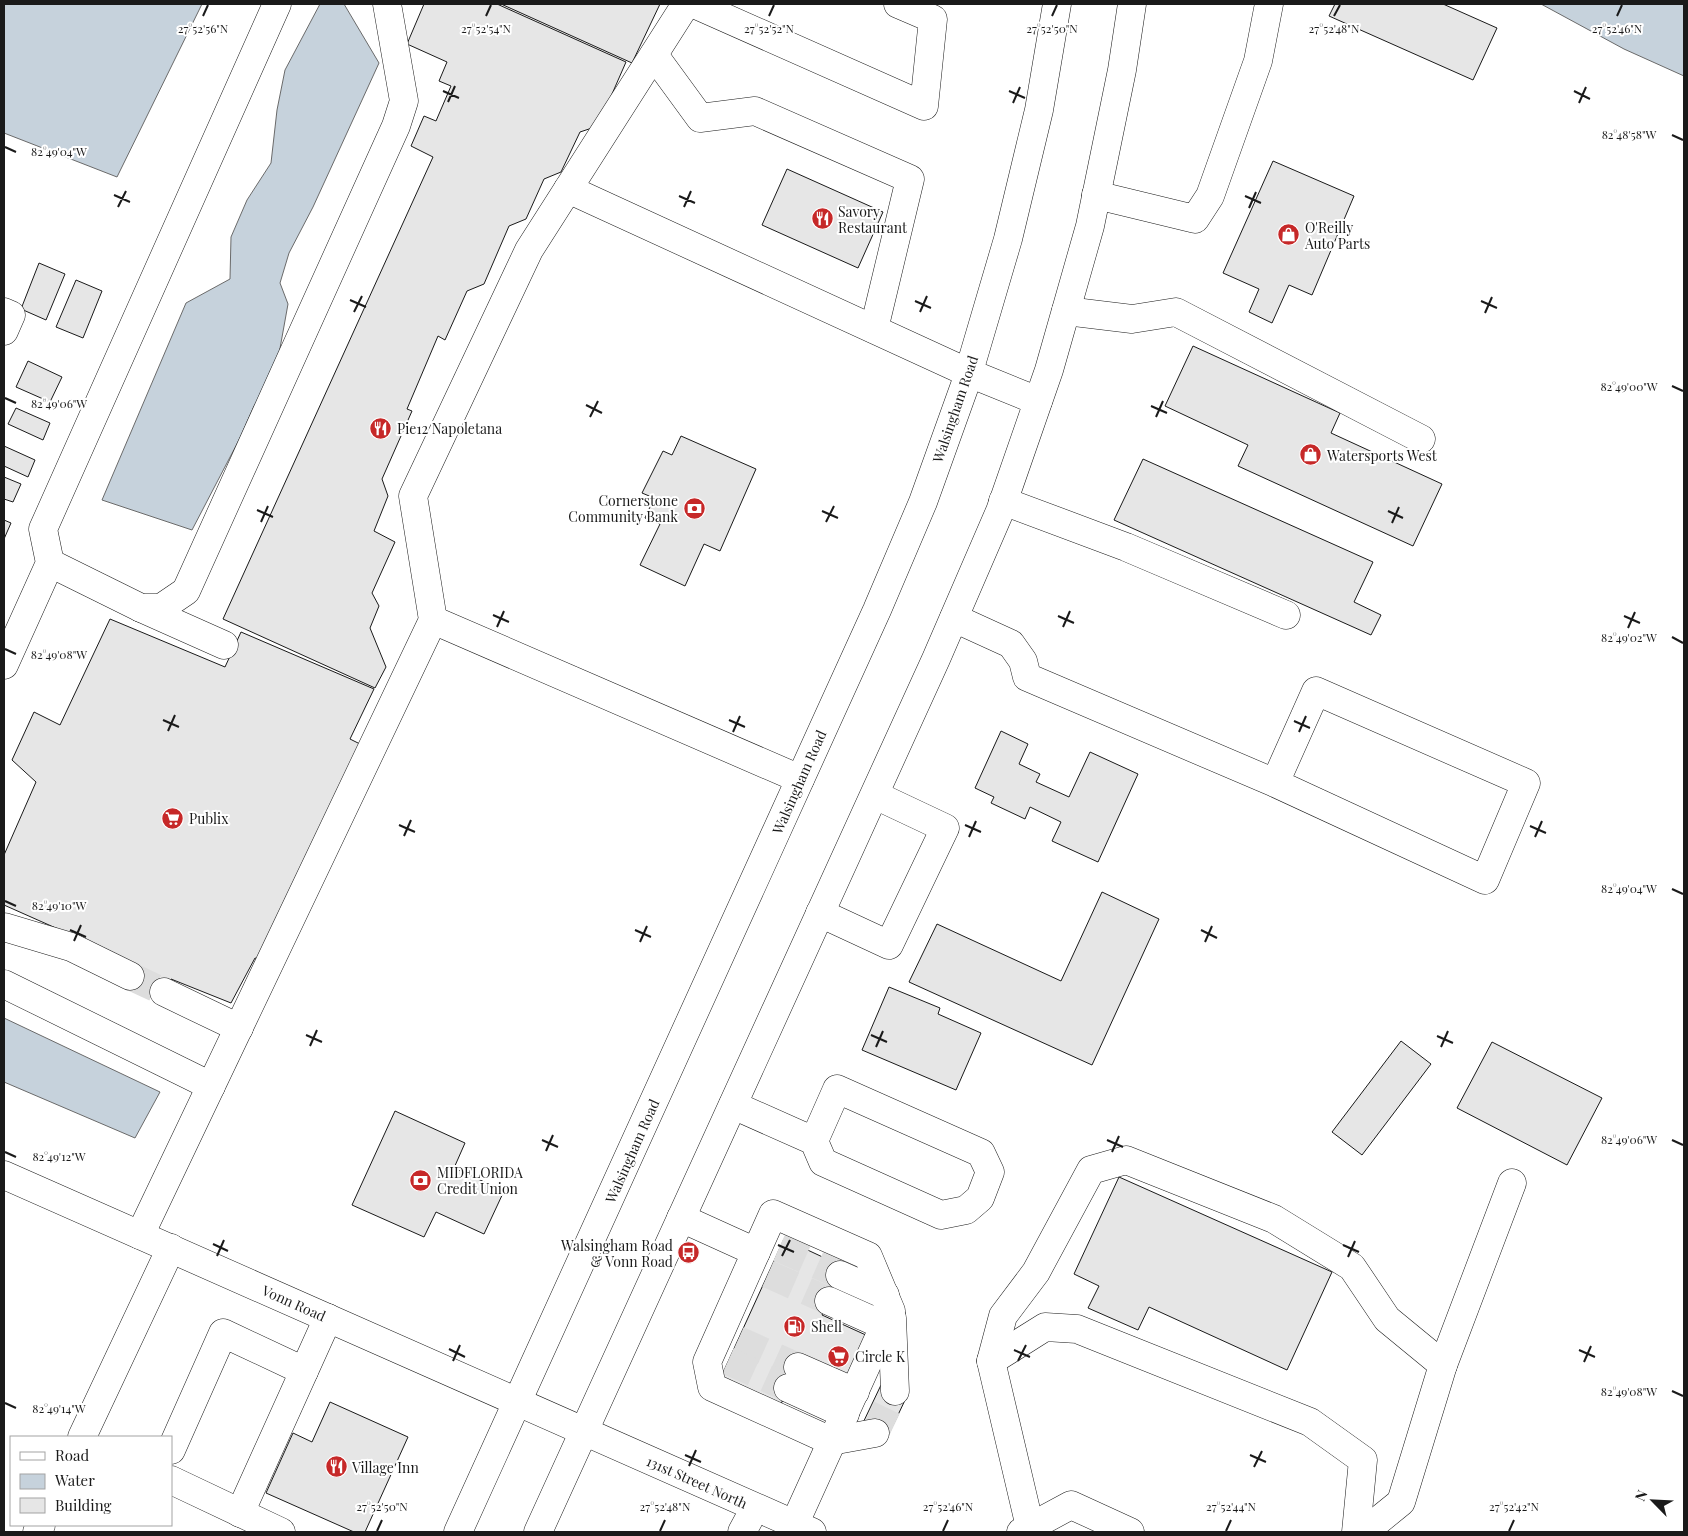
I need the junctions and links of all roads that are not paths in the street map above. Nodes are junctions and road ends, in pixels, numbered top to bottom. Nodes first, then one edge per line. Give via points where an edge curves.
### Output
1 (277, 4) edge
2 (387, 4) edge
3 (686, 4) edge
4 (694, 4) edge
5 (898, 4) edge
6 (1057, 4) edge
7 (1132, 4) edge
8 (1269, 4) edge
9 (654, 55) junction
10 (568, 188) junction
11 (1096, 195) junction
12 (1066, 311) junction
13 (4, 312) edge
14 (874, 329) junction
15 (4, 331) edge
16 (969, 373) junction
17 (1038, 401) junction
18 (1421, 439) dead end
19 (1004, 501) junction
20 (50, 563) junction
21 (142, 608) junction
22 (1286, 615) dead end
23 (954, 618) junction
24 (433, 620) junction
25 (224, 645) dead end
26 (4, 665) edge
27 (800, 779) junction
28 (1275, 783) junction
29 (875, 796) junction
30 (820, 912) junction
31 (4, 927) edge
32 (130, 976) tunnel mouth
33 (4, 984) edge
34 (164, 992) tunnel mouth
35 (238, 1028) junction
36 (211, 1086) junction
37 (733, 1105) junction
38 (814, 1141) junction
39 (5, 1177) edge
40 (1512, 1184) dead end
41 (681, 1218) junction
42 (140, 1235) junction
43 (171, 1248) junction
44 (763, 1256) junction
45 (840, 1276) tunnel mouth
46 (829, 1301) tunnel mouth
47 (887, 1311) junction
48 (328, 1318) junction
49 (991, 1361) junction
50 (1443, 1365) junction
51 (304, 1371) junction
52 (793, 1377) tunnel mouth
53 (895, 1391) tunnel mouth
54 (518, 1402) junction
55 (850, 1403) junction
56 (584, 1432) junction
57 (875, 1433) dead end
58 (82, 1436) edge
59 (831, 1441) junction
60 (172, 1448) edge
61 (172, 1480) edge
62 (756, 1508) junction
63 (240, 1512) junction
64 (803, 1528) edge
65 (1026, 1530) edge
66 (281, 1532) edge
67 (458, 1532) edge
68 (538, 1532) edge
69 (742, 1532) edge
70 (1130, 1532) edge
71 (1356, 1532) edge
72 (1364, 1532) edge

1 - 20 main road via 44,529
2 - 21 main road via 404,101 396,126 186,591 161,608
3 - 9 main road
4 - 5 main road via 924,106 933,19
6 - 16 main road, Walsingham Road via 1034,129 1008,239
7 - 11 main road
8 - 11 main road via 1258,61 1210,196 1195,219
9 - 10 main road
9 - 14 main road via 700,118 755,111 910,179
10 - 14 main road
10 - 24 main road via 529,250 413,496
11 - 12 main road
12 - 17 main road
12 - 18 main road via 1132,318 1176,312
13 - 15 main road via 11,315
14 - 16 main road
16 - 17 main road
16 - 27 main road, Walsingham Road via 923,502
17 - 19 main road
19 - 22 main road via 1126,547
19 - 23 main road
20 - 21 main road
20 - 26 main road
21 - 25 main road
23 - 28 main road via 1011,644 1023,661 1027,677
23 - 29 main road
24 - 27 main road
24 - 35 main road
27 - 54 main road, Walsingham Road
28 - 28 main road via 1485,880 1526,783 1316,691
29 - 30 main road
29 - 30 main road via 945,828 889,945
30 - 37 main road
31 - 32 main road via 71,947
33 - 36 main road
34 - 35 main road
35 - 36 main road
36 - 42 main road
37 - 38 main road
37 - 41 main road
38 - 38 main road via 824,1162 941,1215 966,1210 980,1198 990,1172 982,1153 838,1089
39 - 42 main road, Vonn Road
40 - 50 main road
41 - 44 main road
41 - 56 main road
42 - 43 main road, Vonn Road
43 - 48 main road, Vonn Road
43 - 58 main road
44 - 47 main road via 773,1214 868,1256
44 - 59 main road via 724,1347 706,1362 712,1387
45 - 47 main road
46 - 47 main road
47 - 53 main road
47 - 55 main road
48 - 51 main road
48 - 54 main road, Vonn Road
49 - 50 main road via 1003,1316 1036,1272 1091,1170 1126,1160 1274,1219 1352,1267 1387,1319
49 - 65 main road
49 - 71 main road via 1045,1327 1076,1329 1310,1422 1363,1460
50 - 72 main road via 1400,1502
51 - 60 main road via 223,1333
51 - 63 main road
52 - 55 main road
54 - 56 main road, Vonn Road
54 - 67 main road, Walsingham Road
55 - 59 main road
56 - 62 main road, 131st Street North
56 - 68 main road
57 - 59 main road
59 - 64 main road
61 - 63 main road
62 - 64 main road, 131st Street North
62 - 69 main road
63 - 66 main road
65 - 70 main road via 1071,1505

